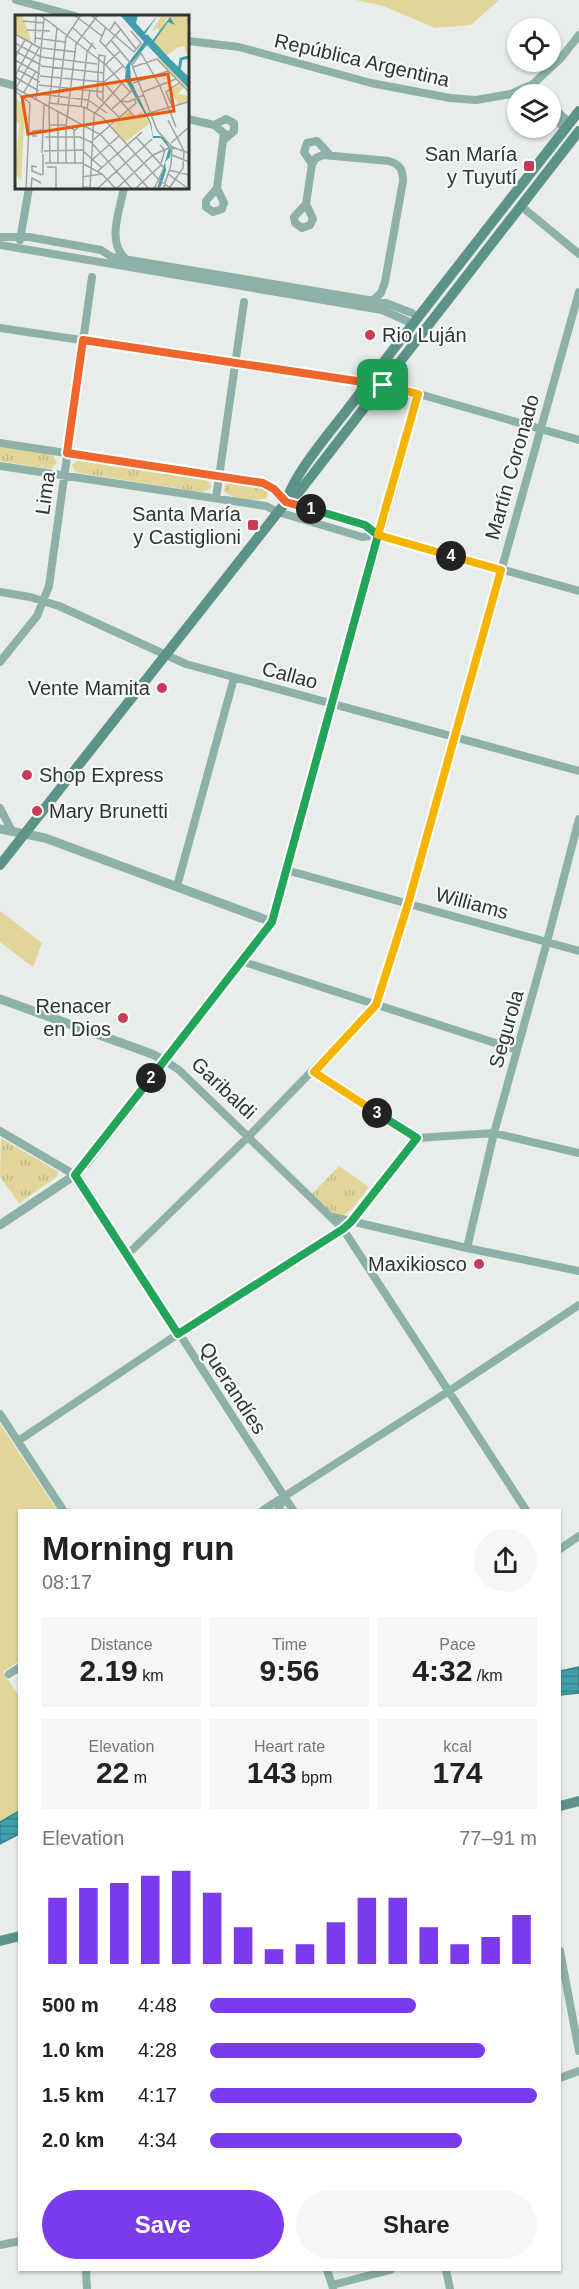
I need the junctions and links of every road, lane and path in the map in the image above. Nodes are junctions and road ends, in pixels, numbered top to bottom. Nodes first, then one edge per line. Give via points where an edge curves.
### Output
1 (16, 0) edge
2 (71, 15) edge
3 (579, 36) edge
4 (189, 40) edge
5 (0, 82) edge
6 (534, 84) edge
7 (15, 86) edge
8 (507, 95) edge
9 (579, 111) edge
10 (561, 118) edge
11 (189, 119) edge
12 (561, 122) edge
13 (214, 125) junction
14 (568, 126) junction
15 (579, 131) edge
16 (225, 139) junction
17 (329, 154) junction
18 (312, 164) junction
19 (217, 188) dead end
20 (29, 189) edge
21 (124, 189) edge
22 (306, 204) dead end
23 (521, 206) junction
24 (0, 237) edge
25 (20, 238) junction
26 (115, 241) junction
27 (0, 245) edge
28 (19, 248) junction
29 (101, 250) junction
30 (579, 254) edge
31 (111, 260) junction
32 (126, 260) junction
33 (92, 277) dead end
34 (579, 292) edge
35 (372, 301) junction
36 (244, 302) dead end
37 (366, 308) junction
38 (412, 313) dead end
39 (407, 321) dead end
40 (0, 328) edge
41 (83, 340) junction
42 (235, 364) junction
43 (368, 383) junction
44 (383, 385) junction
45 (418, 394) junction
46 (539, 429) junction
47 (579, 440) edge
48 (0, 443) edge
49 (67, 453) junction
50 (0, 466) edge
51 (64, 476) junction
52 (219, 477) junction
53 (216, 498) junction
54 (286, 502) junction
55 (278, 512) junction
56 (378, 535) junction
57 (501, 570) junction
58 (579, 591) edge
59 (0, 592) edge
60 (43, 601) junction
61 (164, 655) junction
62 (0, 663) edge
63 (234, 678) junction
64 (333, 703) junction
65 (454, 738) junction
66 (579, 771) edge
67 (0, 808) edge
68 (579, 819) edge
69 (0, 829) edge
70 (12, 831) junction
71 (24, 833) junction
72 (0, 865) edge
73 (286, 870) junction
74 (177, 886) junction
75 (408, 904) junction
76 (272, 922) junction
77 (548, 942) junction
78 (579, 951) edge
79 (241, 961) junction
80 (0, 999) edge
81 (376, 1005) junction
82 (517, 1050) junction
83 (164, 1060) junction
84 (314, 1072) junction
85 (0, 1131) edge
86 (494, 1133) junction
87 (249, 1136) junction
88 (417, 1138) junction
89 (579, 1153) edge
90 (75, 1175) junction
91 (332, 1216) junction
92 (351, 1222) junction
93 (0, 1225) edge
94 (343, 1229) junction
95 (467, 1248) junction
96 (128, 1254) junction
97 (579, 1271) edge
98 (579, 1305) edge
99 (178, 1334) junction
100 (449, 1391) junction
101 (0, 1414) edge
102 (18, 1441) junction
103 (284, 1497) junction
104 (62, 1509) edge
105 (265, 1509) edge
106 (278, 1509) edge
107 (292, 1509) edge
108 (525, 1509) edge
109 (579, 1536) edge
110 (561, 1548) edge
111 (18, 1668) edge
112 (9, 1674) dead end
113 (579, 1801) edge
114 (561, 1806) edge
115 (18, 1936) edge
116 (0, 1941) edge
117 (561, 1956) edge
118 (579, 2051) edge
119 (579, 2071) edge
120 (561, 2078) edge
121 (18, 2241) edge
122 (0, 2245) edge
123 (86, 2271) edge
124 (327, 2271) edge
125 (387, 2271) edge
126 (446, 2271) edge
127 (332, 2287) edge
128 (87, 2289) edge
129 (450, 2289) edge

1 - 2 street
3 - 6 street, República Argentina
4 - 8 street, República Argentina via 238,47 371,83 450,98 488,99
5 - 7 street
9 - 14 main road
10 - 14 street
11 - 13 street
12 - 14 street
13 - 16 street via 225,133
13 - 16 street via 226,119 234,123 234,131
14 - 43 main road
15 - 23 main road
16 - 19 street
17 - 18 street via 316,158
17 - 18 street via 317,141 308,142 304,152
17 - 35 street via 389,161 403,173 385,282
18 - 22 street
20 - 25 street
21 - 26 street
23 - 30 street
23 - 44 main road
24 - 25 street
25 - 28 street
25 - 29 street
26 - 29 street
26 - 32 street
27 - 28 street
28 - 31 street
29 - 31 street
31 - 32 street
31 - 37 street
32 - 35 street
33 - 41 street, Lima
34 - 46 street, Martín Coronado
35 - 37 street
35 - 38 street
36 - 42 street
37 - 39 street
40 - 41 street
41 - 42 street
41 - 49 street, Lima
42 - 43 street
42 - 52 street
43 - 44 street
43 - 54 main road via 290,486
44 - 45 street
44 - 54 main road via 299,492
45 - 46 street
45 - 56 street
46 - 47 street
46 - 57 street, Martín Coronado
48 - 49 street
49 - 51 street, Lima
49 - 52 street
50 - 51 street
51 - 53 street
51 - 60 street, Lima via 49,586
52 - 53 street
52 - 54 street via 263,483
53 - 55 street via 266,506
54 - 55 main road
54 - 56 street via 365,525
55 - 56 street via 362,537
55 - 61 main road
56 - 57 street
56 - 64 street
57 - 58 street
57 - 65 street, Martín Coronado
59 - 60 street, Callao
60 - 61 street, Callao
60 - 62 street, Lima via 37,616
61 - 63 street, Callao
61 - 71 main road
63 - 64 street, Callao
63 - 74 street
64 - 65 street, Callao
64 - 73 street
65 - 66 street, Callao
65 - 75 street, Martín Coronado
67 - 70 street
68 - 77 street, Segurola
69 - 70 street
70 - 71 street
71 - 72 main road
71 - 74 street via 45,837
73 - 75 street, Williams
73 - 76 street
74 - 76 street
75 - 77 street, Williams
75 - 81 street, Martín Coronado
76 - 79 street
77 - 78 street, Williams
77 - 82 street, Segurola
79 - 81 street
79 - 83 street
80 - 83 street, Garibaldi
81 - 82 street
81 - 84 street, Martín Coronado
82 - 86 street, Segurola
83 - 87 street, Garibaldi
83 - 90 street
84 - 87 street, Martín Coronado
84 - 88 street
85 - 90 street, Querandíes
86 - 88 street
86 - 89 street
86 - 95 street, Segurola
87 - 91 street, Garibaldi
87 - 96 street, Martín Coronado
88 - 92 street
90 - 93 street
90 - 96 street, Querandíes
91 - 92 street
91 - 94 street, Garibaldi
92 - 94 street
92 - 95 street
94 - 99 street
94 - 100 street, Garibaldi
95 - 97 street
96 - 99 street, Querandíes
98 - 100 street
99 - 102 street
99 - 103 street, Querandíes
100 - 103 street
100 - 108 street, Garibaldi
101 - 102 street
102 - 104 street
103 - 105 street
103 - 106 street
103 - 107 street, Querandíes
109 - 110 street
111 - 112 street
113 - 114 main road
115 - 116 main road
117 - 118 street
119 - 120 street
121 - 122 street
123 - 128 street
124 - 127 street
125 - 127 street
126 - 129 street

